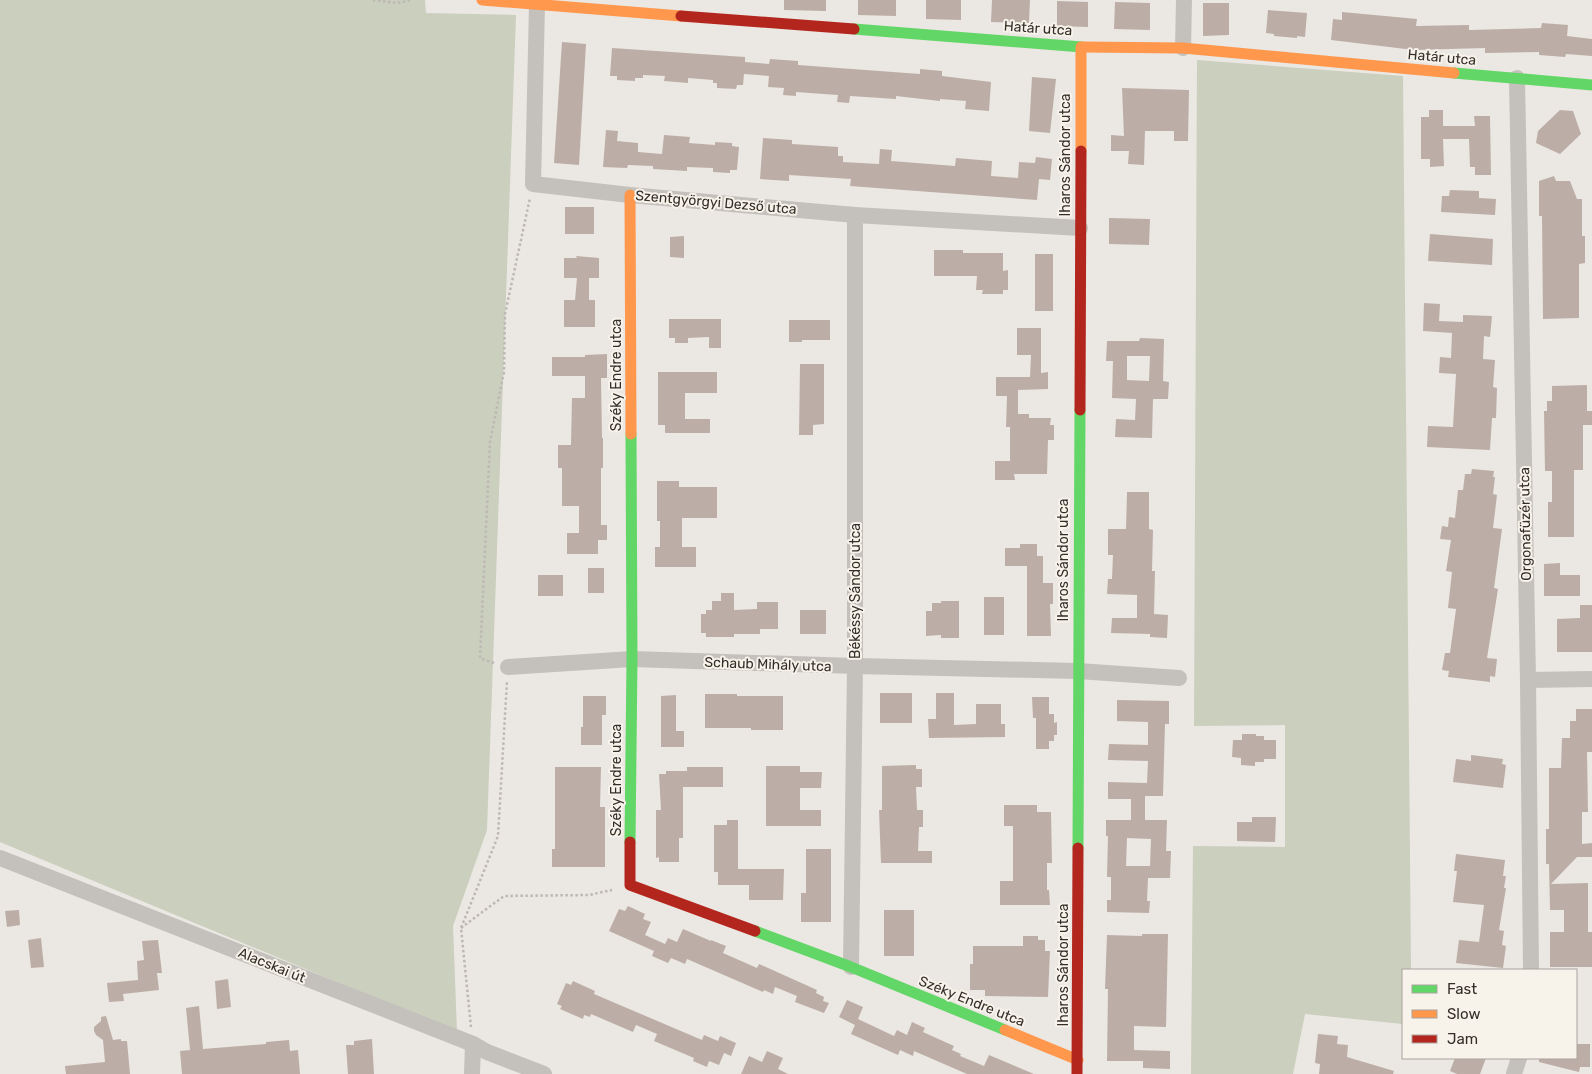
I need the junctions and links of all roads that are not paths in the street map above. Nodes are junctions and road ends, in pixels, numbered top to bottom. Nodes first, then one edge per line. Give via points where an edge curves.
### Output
1 (482, 0) edge
2 (1184, 0) edge
3 (537, 4) junction
4 (1081, 47) junction
5 (1183, 48) junction
6 (1516, 78) junction
7 (1592, 85) edge
8 (630, 195) junction
9 (855, 215) junction
10 (1080, 228) junction
11 (632, 659) junction
12 (855, 666) junction
13 (508, 667) road end
14 (1078, 671) junction
15 (1179, 678) dead end
16 (1592, 679) edge
17 (1528, 680) junction
18 (0, 858) edge
19 (851, 967) junction
20 (1531, 969) edge
21 (473, 1044) junction
22 (1519, 1059) edge
23 (1078, 1060) junction
24 (472, 1074) edge
25 (544, 1074) edge
26 (1078, 1074) edge
27 (1514, 1074) edge

1 - 3 street, Határ utca
2 - 5 street
3 - 4 street, Határ utca
3 - 8 street, Szentgyörgyi Dezső utca via 533,184
4 - 5 street, Határ utca
4 - 10 street, Iharos Sándor utca
5 - 6 street, Határ utca
6 - 7 street, Határ utca
6 - 17 street, Orgonafüzér utca
8 - 9 street, Szentgyörgyi Dezső utca
8 - 11 street, Széky Endre utca
9 - 10 street, Szentgyörgyi Dezső utca
9 - 12 street, Békéssy Sándor utca
10 - 14 street, Iharos Sándor utca
11 - 12 street, Schaub Mihály utca
11 - 13 street, Schaub Mihály utca
11 - 19 street, Széky Endre utca via 630,885
12 - 14 street, Schaub Mihály utca
12 - 19 street, Békéssy Sándor utca
14 - 15 street, Schaub Mihály utca
14 - 23 street, Iharos Sándor utca
16 - 17 street
17 - 20 street, Orgonafüzér utca
18 - 21 street, Alacskai út
19 - 23 street, Széky Endre utca
21 - 24 street
21 - 25 street, Alacskai út
22 - 27 street
23 - 26 street, Iharos Sándor utca

